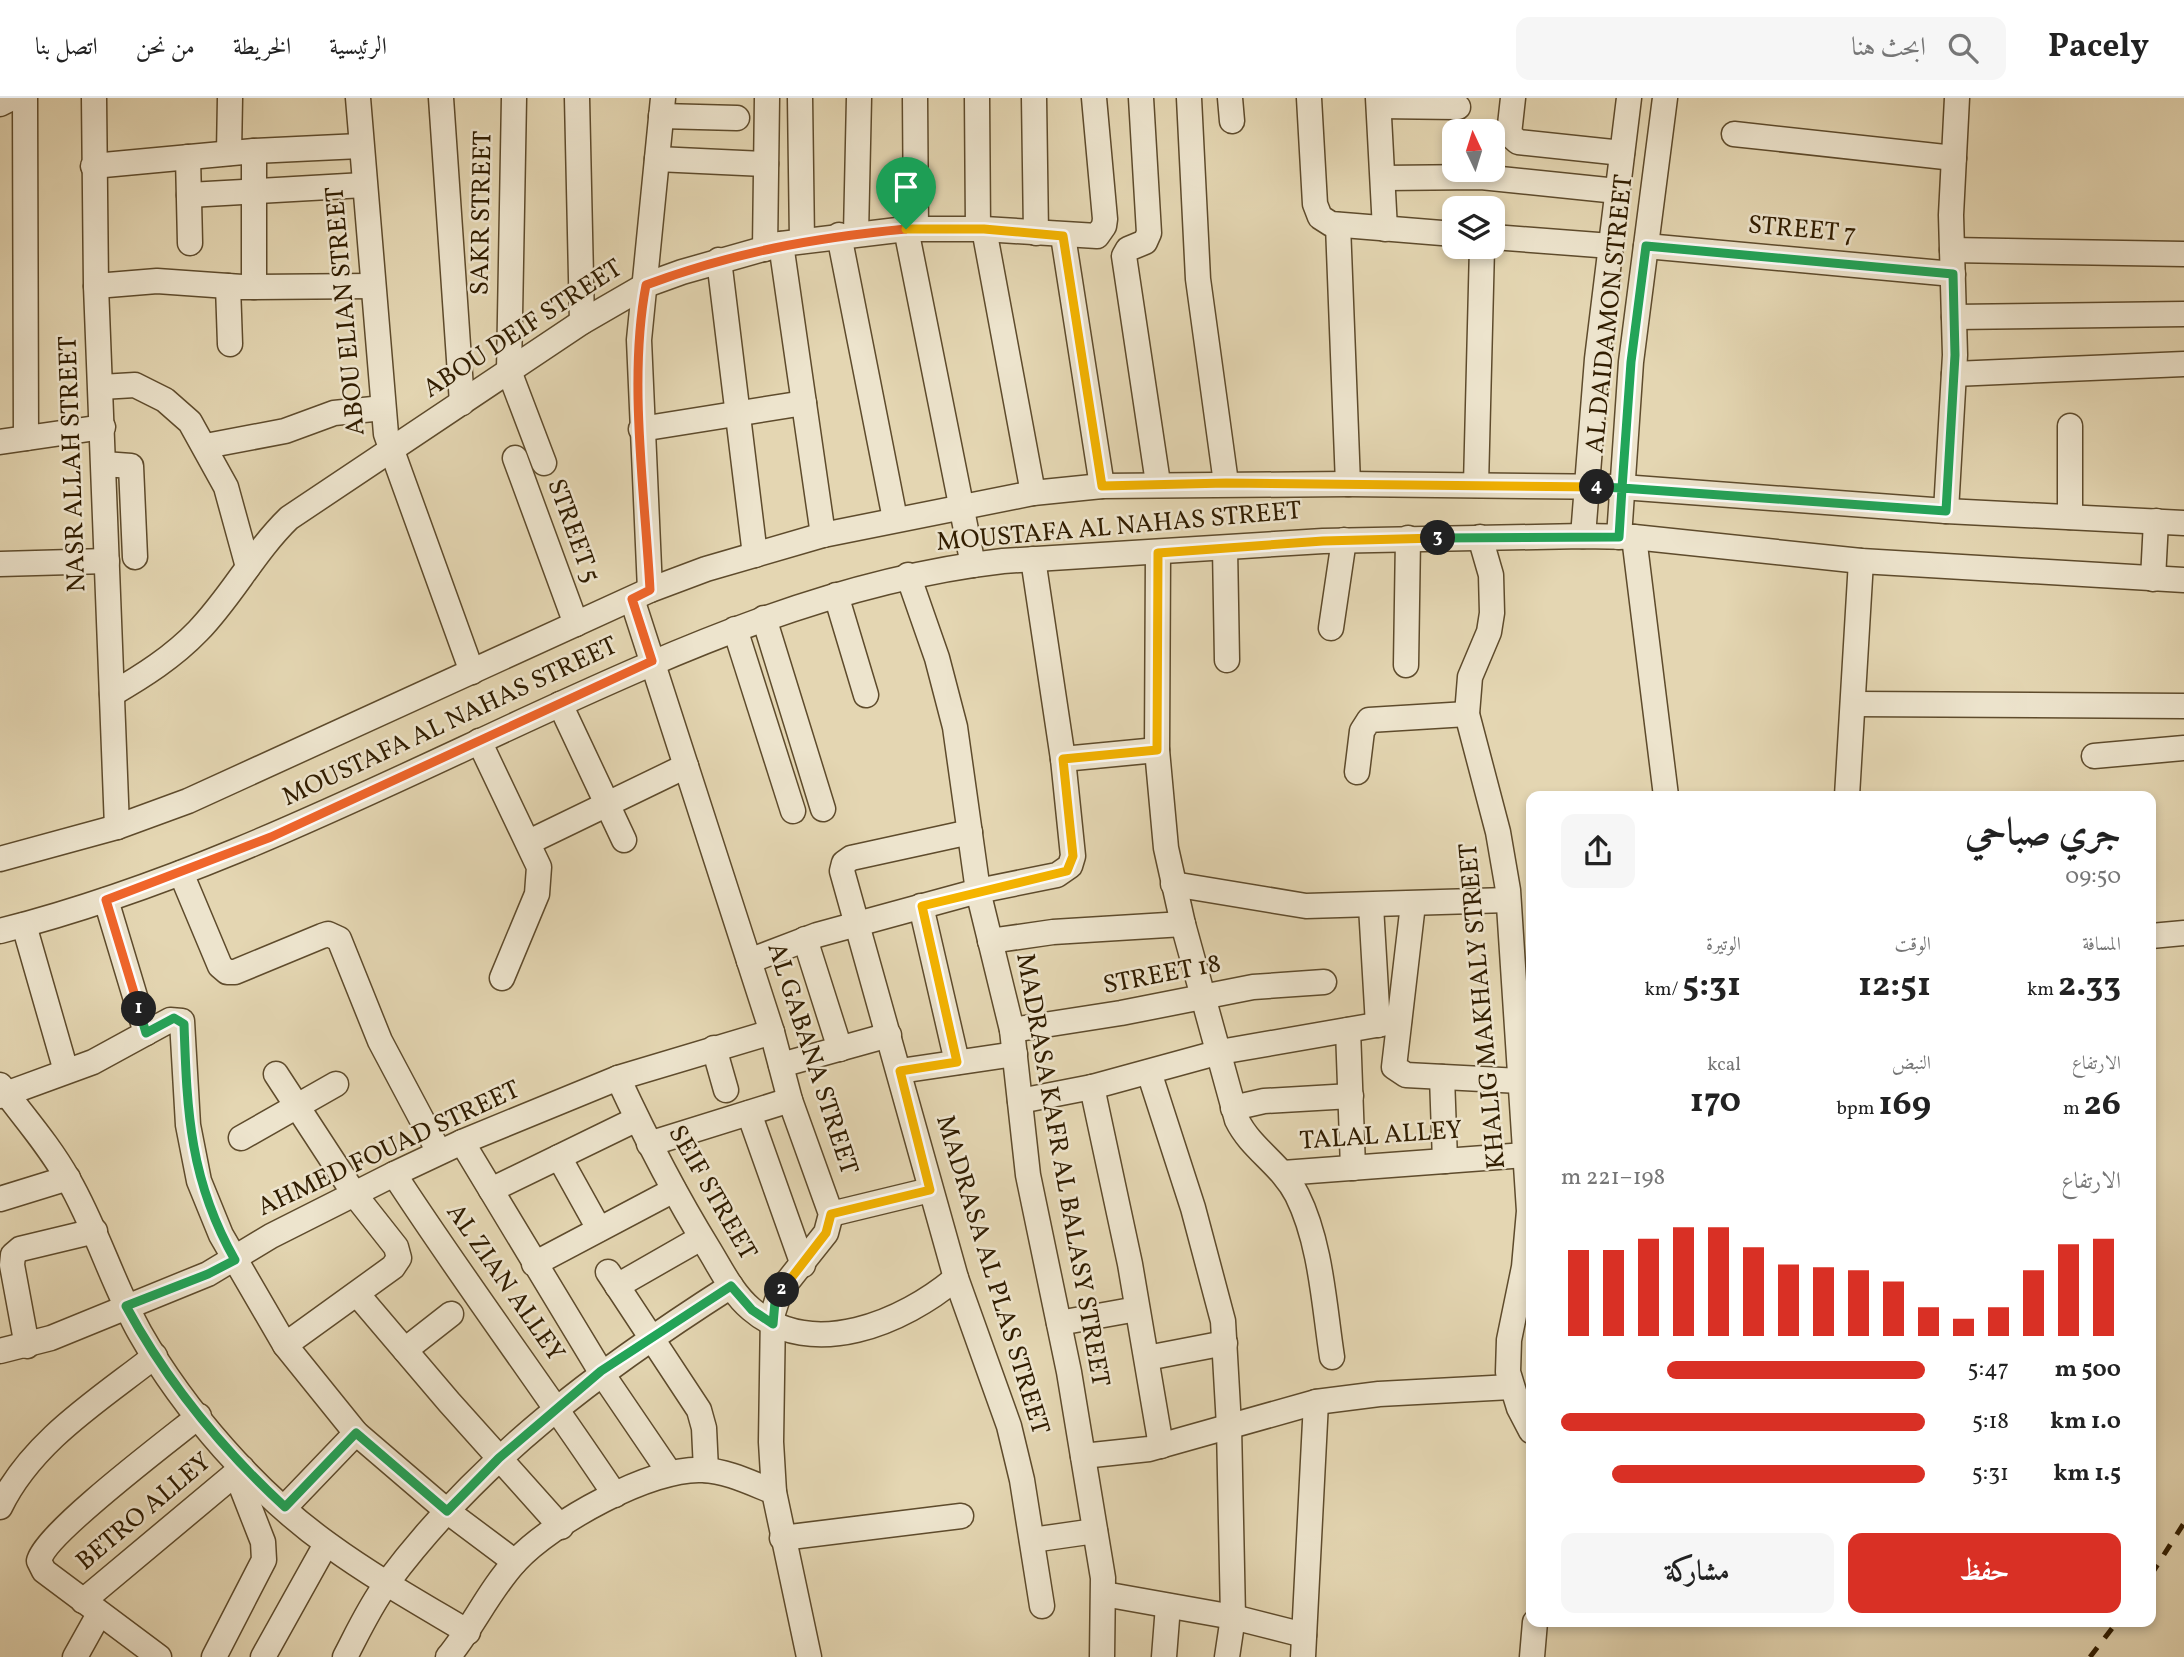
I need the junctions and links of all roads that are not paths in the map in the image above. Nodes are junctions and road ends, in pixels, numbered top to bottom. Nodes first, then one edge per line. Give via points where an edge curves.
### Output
1 (12, 98) edge
2 (25, 98) edge
3 (94, 98) edge
4 (230, 98) edge
5 (358, 98) edge
6 (442, 98) edge
7 (514, 98) edge
8 (577, 98) edge
9 (767, 98) edge
10 (800, 98) edge
11 (859, 98) edge
12 (915, 98) edge
13 (976, 98) edge
14 (1034, 98) edge
15 (1094, 98) edge
16 (1140, 98) edge
17 (1189, 98) edge
18 (1309, 98) edge
19 (1513, 98) edge
20 (1629, 98) edge
21 (1665, 98) edge
22 (1957, 98) edge
23 (1378, 102) edge
24 (0, 104) edge
25 (662, 107) edge
26 (1458, 107) dead end
27 (737, 118) dead end
28 (1734, 135) dead end
29 (360, 146) junction
30 (254, 151) junction
31 (229, 153) junction
32 (1622, 153) junction
33 (188, 157) junction
34 (1954, 158) junction
35 (657, 159) junction
36 (766, 164) junction
37 (93, 166) junction
38 (1383, 178) junction
39 (364, 185) junction
40 (254, 191) junction
41 (1617, 191) junction
42 (189, 195) junction
43 (1338, 225) junction
44 (981, 228) junction
45 (911, 229) junction
46 (1385, 229) junction
47 (1036, 233) junction
48 (1442, 233) edge
49 (847, 235) junction
50 (1063, 236) junction
51 (1505, 238) edge
52 (190, 243) dead end
53 (783, 245) junction
54 (1611, 246) junction
55 (1646, 246) junction
56 (2184, 254) edge
57 (1482, 259) edge
58 (719, 260) junction
59 (1953, 262) junction
60 (646, 285) junction
61 (96, 286) junction
62 (228, 286) junction
63 (373, 286) junction
64 (254, 287) junction
65 (2184, 314) edge
66 (1954, 317) junction
67 (582, 323) junction
68 (230, 344) dead end
69 (2184, 364) edge
70 (509, 371) junction
71 (1954, 374) junction
72 (101, 387) junction
73 (462, 403) junction
74 (804, 403) junction
75 (383, 408) junction
76 (738, 414) junction
77 (2070, 426) dead end
78 (103, 427) junction
79 (641, 429) junction
80 (26, 438) junction
81 (0, 442) edge
82 (206, 446) junction
83 (390, 451) junction
84 (515, 458) dead end
85 (544, 463) dead end
86 (104, 464) junction
87 (1158, 483) junction
88 (1226, 483) junction
89 (1348, 484) junction
90 (1476, 485) junction
91 (1102, 486) junction
92 (1586, 486) junction
93 (1622, 488) junction
94 (1033, 493) junction
95 (962, 507) junction
96 (1946, 511) junction
97 (2070, 517) junction
98 (895, 519) junction
99 (2156, 521) junction
100 (2184, 523) edge
101 (823, 536) junction
102 (1583, 536) junction
103 (1480, 537) junction
104 (1627, 537) junction
105 (1408, 538) junction
106 (1344, 540) junction
107 (1225, 548) junction
108 (1158, 553) junction
109 (755, 555) junction
110 (135, 557) dead end
111 (1033, 559) junction
112 (107, 561) junction
113 (1861, 561) junction
114 (0, 564) edge
115 (973, 565) junction
116 (248, 567) junction
117 (908, 576) junction
118 (2153, 579) junction
119 (2184, 580) edge
120 (641, 595) junction
121 (836, 595) junction
122 (764, 618) junction
123 (576, 624) junction
124 (1331, 628) dead end
125 (735, 629) junction
126 (1227, 660) dead end
127 (652, 661) junction
128 (1406, 666) dead end
129 (471, 672) junction
130 (112, 694) junction
131 (866, 695) dead end
132 (560, 704) junction
133 (1853, 704) junction
134 (2184, 706) edge
135 (1467, 714) junction
136 (479, 741) junction
137 (2184, 748) edge
138 (1157, 750) junction
139 (2094, 756) dead end
140 (1063, 759) junction
141 (686, 766) junction
142 (1357, 772) dead end
143 (1665, 791) edge
144 (1847, 791) edge
145 (607, 804) junction
146 (823, 809) dead end
147 (793, 811) dead end
148 (117, 827) junction
149 (970, 832) junction
150 (624, 840) dead end
151 (529, 842) junction
152 (0, 859) edge
153 (181, 873) junction
154 (1173, 884) junction
155 (978, 891) junction
156 (106, 900) junction
157 (1508, 900) junction
158 (1413, 904) junction
159 (922, 906) junction
160 (1371, 906) junction
161 (1183, 924) junction
162 (857, 925) junction
163 (12, 928) edge
164 (2184, 933) edge
165 (2156, 936) edge
166 (805, 939) junction
167 (990, 941) junction
168 (749, 961) junction
169 (502, 978) dead end
170 (1324, 982) dead end
171 (1206, 997) junction
172 (1388, 1023) junction
173 (1348, 1030) junction
174 (772, 1032) junction
175 (146, 1033) junction
176 (889, 1035) junction
177 (1013, 1042) junction
178 (714, 1048) junction
179 (840, 1049) junction
180 (1220, 1052) junction
181 (957, 1062) junction
182 (781, 1065) junction
183 (66, 1071) junction
184 (900, 1071) junction
185 (1149, 1072) junction
186 (276, 1074) dead end
187 (1442, 1077) junction
188 (618, 1078) junction
189 (1520, 1081) junction
190 (336, 1084) dead end
191 (1092, 1087) junction
192 (726, 1090) dead end
193 (2, 1091) edge
194 (1351, 1096) junction
195 (790, 1101) junction
196 (1020, 1101) junction
197 (297, 1106) junction
198 (1233, 1108) junction
199 (749, 1113) junction
200 (637, 1119) junction
201 (241, 1138) dead end
202 (649, 1144) junction
203 (451, 1147) junction
204 (1525, 1155) junction
205 (559, 1157) junction
206 (1445, 1161) junction
207 (1353, 1168) junction
208 (1283, 1173) junction
209 (394, 1174) junction
210 (68, 1178) junction
211 (491, 1190) junction
212 (674, 1190) junction
213 (930, 1190) junction
214 (355, 1195) junction
215 (1526, 1197) edge
216 (0, 1199) edge
217 (831, 1214) junction
218 (599, 1229) junction
219 (95, 1231) junction
220 (701, 1238) junction
221 (1526, 1245) edge
222 (235, 1260) junction
223 (534, 1264) junction
224 (803, 1265) junction
225 (956, 1278) junction
226 (731, 1286) junction
227 (358, 1294) junction
228 (126, 1306) junction
229 (1137, 1309) junction
230 (451, 1314) dead end
231 (1059, 1323) junction
232 (773, 1324) junction
233 (651, 1337) junction
234 (1225, 1343) junction
235 (285, 1345) junction
236 (27, 1346) junction
237 (405, 1350) junction
238 (0, 1351) edge
239 (155, 1356) junction
240 (1332, 1357) dead end
241 (1147, 1358) junction
242 (601, 1371) junction
243 (1511, 1387) junction
244 (1316, 1402) junction
245 (556, 1407) junction
246 (199, 1416) junction
247 (1526, 1421) edge
248 (1229, 1426) junction
249 (356, 1433) junction
250 (1161, 1446) junction
251 (1083, 1456) junction
252 (499, 1458) junction
253 (706, 1469) junction
254 (239, 1470) junction
255 (669, 1472) junction
256 (774, 1492) junction
257 (615, 1495) junction
258 (0, 1507) edge
259 (285, 1507) junction
260 (447, 1511) junction
261 (961, 1516) dead end
262 (561, 1527) junction
263 (1095, 1531) junction
264 (782, 1538) junction
265 (1032, 1540) junction
266 (326, 1544) junction
267 (514, 1562) junction
268 (386, 1584) junction
269 (1104, 1594) junction
270 (1042, 1606) dead end
271 (1168, 1606) junction
272 (91, 1608) junction
273 (1233, 1617) junction
274 (1535, 1627) edge
275 (468, 1632) junction
276 (1304, 1646) edge
277 (143, 1653) edge
278 (75, 1657) edge
279 (214, 1657) edge
280 (263, 1657) edge
281 (345, 1657) edge
282 (448, 1657) edge
283 (809, 1657) edge
284 (1102, 1657) edge
285 (1164, 1657) edge
286 (1227, 1657) edge
287 (1532, 1657) edge

1 - 24 street
2 - 80 street
3 - 37 street, NASR ALLAH STREET
4 - 31 street
5 - 29 street, ABOU ELIAN STREET
6 - 73 street
7 - 70 street, SAKR STREET
8 - 67 street
9 - 36 street
10 - 53 street
11 - 49 street
12 - 45 street
13 - 44 street
14 - 47 street
15 - 50 street, ABOU DEIF STREET via 1104,226 1097,236
16 - 87 street via 1149,233 1145,242 1128,249 1124,256
17 - 88 street via 1198,279
18 - 43 street via 1316,211 1325,222
19 - 32 street via 1509,134 1518,142
20 - 32 street, AL DAIDAMON STREET
21 - 55 street, AL DAIDAMON STREET
22 - 34 street
23 - 26 street
23 - 38 street
25 - 27 street
25 - 35 street, AL GABANA STREET
28 - 34 street
29 - 30 street
29 - 39 street, ABOU ELIAN STREET
30 - 31 street
30 - 40 street
31 - 33 street
32 - 41 street, AL DAIDAMON STREET
33 - 37 street
33 - 42 street
34 - 59 street
35 - 36 street
35 - 60 street, AL GABANA STREET
36 - 53 street
37 - 61 street, NASR ALLAH STREET
38 - 41 street via 1481,177
38 - 46 street
39 - 40 street
39 - 63 street, ABOU ELIAN STREET
40 - 42 street
40 - 64 street
41 - 54 street, AL DAIDAMON STREET
42 - 52 street
43 - 46 street
43 - 89 street
44 - 45 street, ABOU DEIF STREET
44 - 47 street, ABOU DEIF STREET
44 - 94 street
45 - 49 street, ABOU DEIF STREET
45 - 95 street
46 - 48 street
47 - 50 street, ABOU DEIF STREET
49 - 53 street, ABOU DEIF STREET
49 - 98 street
50 - 91 street
51 - 54 street
53 - 58 street, ABOU DEIF STREET
53 - 74 street
54 - 92 street, AL DAIDAMON STREET
55 - 59 street, STREET 7
55 - 93 street, AL DAIDAMON STREET
56 - 59 street, STREET 7
57 - 90 street
58 - 60 street, ABOU DEIF STREET
58 - 76 street
59 - 66 street
60 - 67 street, ABOU DEIF STREET
60 - 79 street, AL GABANA STREET via 639,340
61 - 62 street via 168,281
61 - 72 street, NASR ALLAH STREET
62 - 64 street
62 - 68 street
63 - 64 street
63 - 75 street, ABOU ELIAN STREET
65 - 66 street
66 - 71 street
67 - 70 street, ABOU DEIF STREET
69 - 71 street
70 - 73 street, ABOU DEIF STREET
70 - 85 street
71 - 96 street
72 - 78 street, NASR ALLAH STREET
72 - 82 street via 135,385 151,392 190,422
73 - 83 street, ABOU DEIF STREET
74 - 76 street
74 - 101 street
75 - 82 street via 334,413 285,431
75 - 83 street, ABOU ELIAN STREET
76 - 79 street
76 - 109 street
77 - 97 street
78 - 80 street
78 - 86 street, NASR ALLAH STREET
79 - 120 street, AL GABANA STREET
80 - 81 street
82 - 116 street via 233,507
83 - 116 street, ABOU DEIF STREET via 289,518
83 - 129 street, ABOU ELIAN STREET
84 - 123 street, STREET 5
86 - 110 street via 131,466
86 - 112 street, NASR ALLAH STREET
87 - 88 street, MOUSTAFA AL NAHAS STREET
87 - 91 street, MOUSTAFA AL NAHAS STREET
88 - 89 street, MOUSTAFA AL NAHAS STREET
89 - 90 street, MOUSTAFA AL NAHAS STREET
90 - 92 street, MOUSTAFA AL NAHAS STREET
91 - 94 street, MOUSTAFA AL NAHAS STREET
92 - 93 street, MOUSTAFA AL NAHAS STREET
92 - 102 street, AL DAIDAMON STREET
93 - 96 street, MOUSTAFA AL NAHAS STREET
93 - 104 street, AL DAIDAMON STREET
94 - 95 street, MOUSTAFA AL NAHAS STREET
95 - 98 street, MOUSTAFA AL NAHAS STREET
95 - 115 street
96 - 97 street, MOUSTAFA AL NAHAS STREET
97 - 99 street, MOUSTAFA AL NAHAS STREET
98 - 101 street, MOUSTAFA AL NAHAS STREET
99 - 100 street, MOUSTAFA AL NAHAS STREET
99 - 118 street
101 - 109 street, MOUSTAFA AL NAHAS STREET
102 - 103 street, MOUSTAFA AL NAHAS STREET
102 - 104 street, MOUSTAFA AL NAHAS STREET
103 - 105 street, MOUSTAFA AL NAHAS STREET
103 - 135 street, KHALIG MAKHALY STREET via 1491,575 1492,613 1471,677
104 - 113 street, MOUSTAFA AL NAHAS STREET
104 - 143 street, AL DAIDAMON STREET
105 - 106 street, MOUSTAFA AL NAHAS STREET
105 - 128 street
106 - 107 street, MOUSTAFA AL NAHAS STREET
106 - 124 street
107 - 108 street, MOUSTAFA AL NAHAS STREET
107 - 126 street
108 - 111 street, MOUSTAFA AL NAHAS STREET
108 - 138 street
109 - 120 street, MOUSTAFA AL NAHAS STREET
111 - 115 street, MOUSTAFA AL NAHAS STREET
111 - 140 street
112 - 114 street
112 - 130 street, NASR ALLAH STREET
113 - 118 street, MOUSTAFA AL NAHAS STREET
113 - 133 street
115 - 117 street, MOUSTAFA AL NAHAS STREET
116 - 130 street, ABOU DEIF STREET via 198,631 143,676
117 - 121 street, MOUSTAFA AL NAHAS STREET
117 - 149 street, MADRASA KAFR AL BALASY STREET via 949,704 962,761
118 - 119 street, MOUSTAFA AL NAHAS STREET
120 - 123 street, MOUSTAFA AL NAHAS STREET
120 - 127 street, AL GABANA STREET
121 - 122 street, MOUSTAFA AL NAHAS STREET
121 - 131 street
122 - 125 street, MOUSTAFA AL NAHAS STREET
122 - 146 street
123 - 129 street, MOUSTAFA AL NAHAS STREET
125 - 127 street, MOUSTAFA AL NAHAS STREET
125 - 147 street
127 - 132 street, MOUSTAFA AL NAHAS STREET
127 - 141 street, AL GABANA STREET
129 - 148 street, MOUSTAFA AL NAHAS STREET via 188,801
130 - 148 street, NASR ALLAH STREET
132 - 136 street, MOUSTAFA AL NAHAS STREET
132 - 145 street
133 - 134 street
133 - 144 street
135 - 142 street via 1369,720 1362,731
135 - 157 street, KHALIG MAKHALY STREET via 1498,832
136 - 151 street
136 - 153 street, MOUSTAFA AL NAHAS STREET via 304,823
137 - 139 street
138 - 140 street
138 - 154 street
140 - 155 street via 1073,856 1070,866 1057,875
141 - 145 street
141 - 168 street, AL GABANA STREET
145 - 150 street
145 - 151 street
148 - 152 street, MOUSTAFA AL NAHAS STREET
149 - 155 street, MADRASA KAFR AL BALASY STREET
149 - 162 street, MADRASA AL PLAS STREET via 847,860 842,871
151 - 169 street via 539,867 537,894
153 - 156 street, MOUSTAFA AL NAHAS STREET
153 - 203 street via 220,966 227,972 328,934 339,939 380,1041
154 - 160 street via 1306,906
154 - 161 street
155 - 159 street
155 - 167 street, MADRASA KAFR AL BALASY STREET
156 - 163 street, MOUSTAFA AL NAHAS STREET
156 - 175 street
157 - 158 street
157 - 189 street, KHALIG MAKHALY STREET
158 - 160 street
158 - 172 street
159 - 162 street
159 - 181 street
160 - 172 street
161 - 167 street
161 - 171 street
162 - 166 street
162 - 176 street, MADRASA AL PLAS STREET
163 - 183 street
164 - 165 street
166 - 168 street
166 - 179 street
167 - 177 street, MADRASA KAFR AL BALASY STREET
168 - 174 street, AL GABANA STREET
170 - 171 street, STREET 18 via 1254,987
171 - 177 street, STREET 18
171 - 180 street
172 - 173 street
172 - 187 street via 1396,1071
173 - 180 street
173 - 194 street
174 - 178 street, AHMED FOUAD STREET
174 - 182 street, AL GABANA STREET
175 - 183 street
175 - 222 street via 174,1018 184,1024 193,1154 209,1208
176 - 179 street
176 - 184 street, MADRASA AL PLAS STREET
177 - 181 street, STREET 18
177 - 196 street, MADRASA KAFR AL BALASY STREET
178 - 188 street, AHMED FOUAD STREET
178 - 192 street
179 - 182 street
180 - 185 street
180 - 198 street
181 - 184 street, STREET 18
182 - 195 street, AL GABANA STREET
183 - 193 street
184 - 213 street, MADRASA AL PLAS STREET
185 - 191 street
185 - 234 street via 1194,1208
186 - 197 street
187 - 189 street
187 - 206 street
188 - 200 street, SEIF STREET
188 - 203 street, AHMED FOUAD STREET
189 - 204 street, KHALIG MAKHALY STREET
190 - 197 street
191 - 196 street
191 - 229 street
193 - 210 street
194 - 198 street via 1264,1101
194 - 207 street
195 - 199 street
195 - 217 street, AL GABANA STREET
196 - 231 street, MADRASA KAFR AL BALASY STREET via 1028,1175
197 - 201 street
197 - 214 street
198 - 208 street via 1246,1136
199 - 202 street
199 - 224 street
200 - 202 street, SEIF STREET
200 - 205 street
202 - 212 street, SEIF STREET
203 - 209 street, AHMED FOUAD STREET
203 - 211 street
204 - 206 street, TALAL ALLEY
204 - 215 street, KHALIG MAKHALY STREET
205 - 211 street
205 - 218 street
206 - 207 street, TALAL ALLEY
207 - 208 street, TALAL ALLEY
208 - 240 street via 1306,1219
209 - 214 street, AHMED FOUAD STREET
209 - 245 street, AL ZIAN ALLEY
210 - 216 street
210 - 219 street
211 - 223 street
212 - 218 street
212 - 220 street, SEIF STREET
213 - 217 street
213 - 225 street, MADRASA AL PLAS STREET
214 - 222 street, AHMED FOUAD STREET via 271,1236
214 - 227 street via 396,1247 399,1258
217 - 224 street, AL GABANA STREET via 826,1233
218 - 223 street
219 - 228 street
219 - 236 street via 20,1249 13,1255
220 - 226 street, SEIF STREET
220 - 233 street via 612,1279
221 - 243 street, KHALIG MAKHALY STREET via 1507,1356
222 - 228 street, AHMED FOUAD STREET
222 - 235 street
223 - 242 street
224 - 232 street, AL GABANA STREET via 780,1292
225 - 232 street via 918,1306 874,1326 827,1333
225 - 265 street, MADRASA AL PLAS STREET via 1009,1426
226 - 232 street, SEIF STREET via 752,1310
226 - 233 street
227 - 235 street
227 - 237 street
228 - 236 street, AHMED FOUAD STREET
228 - 239 street
229 - 231 street
229 - 241 street
230 - 237 street
231 - 251 street, MADRASA KAFR AL BALASY STREET
232 - 256 street, AL GABANA STREET
233 - 242 street
233 - 253 street via 699,1410
234 - 241 street
234 - 248 street
235 - 249 street
236 - 238 street, AHMED FOUAD STREET
237 - 252 street
239 - 246 street
239 - 258 street via 47,1443 26,1465
241 - 250 street
242 - 245 street
242 - 255 street
243 - 244 street
243 - 247 street, KHALIG MAKHALY STREET
244 - 248 street
244 - 276 street
245 - 252 street
245 - 257 street, AL ZIAN ALLEY
246 - 254 street
246 - 272 street via 109,1487 47,1547 39,1561 44,1571
248 - 250 street
248 - 273 street
249 - 259 street
249 - 260 street
250 - 251 street
251 - 263 street, MADRASA KAFR AL BALASY STREET
252 - 260 street
252 - 262 street
253 - 255 street
253 - 256 street
254 - 259 street
254 - 272 street, BETRO ALLEY
254 - 279 street via 263,1542 264,1560
255 - 257 street
256 - 264 street, AL GABANA STREET
257 - 262 street
259 - 266 street
260 - 267 street
260 - 268 street
261 - 264 street
262 - 267 street
263 - 265 street
263 - 269 street, MADRASA KAFR AL BALASY STREET
264 - 283 street, AL GABANA STREET
265 - 270 street, MADRASA AL PLAS STREET
266 - 268 street
266 - 280 street
267 - 275 street
268 - 275 street
268 - 281 street
269 - 271 street
269 - 284 street, MADRASA KAFR AL BALASY STREET
271 - 273 street
271 - 285 street
272 - 277 street
272 - 278 street
273 - 276 street
273 - 286 street
274 - 287 street
275 - 282 street

